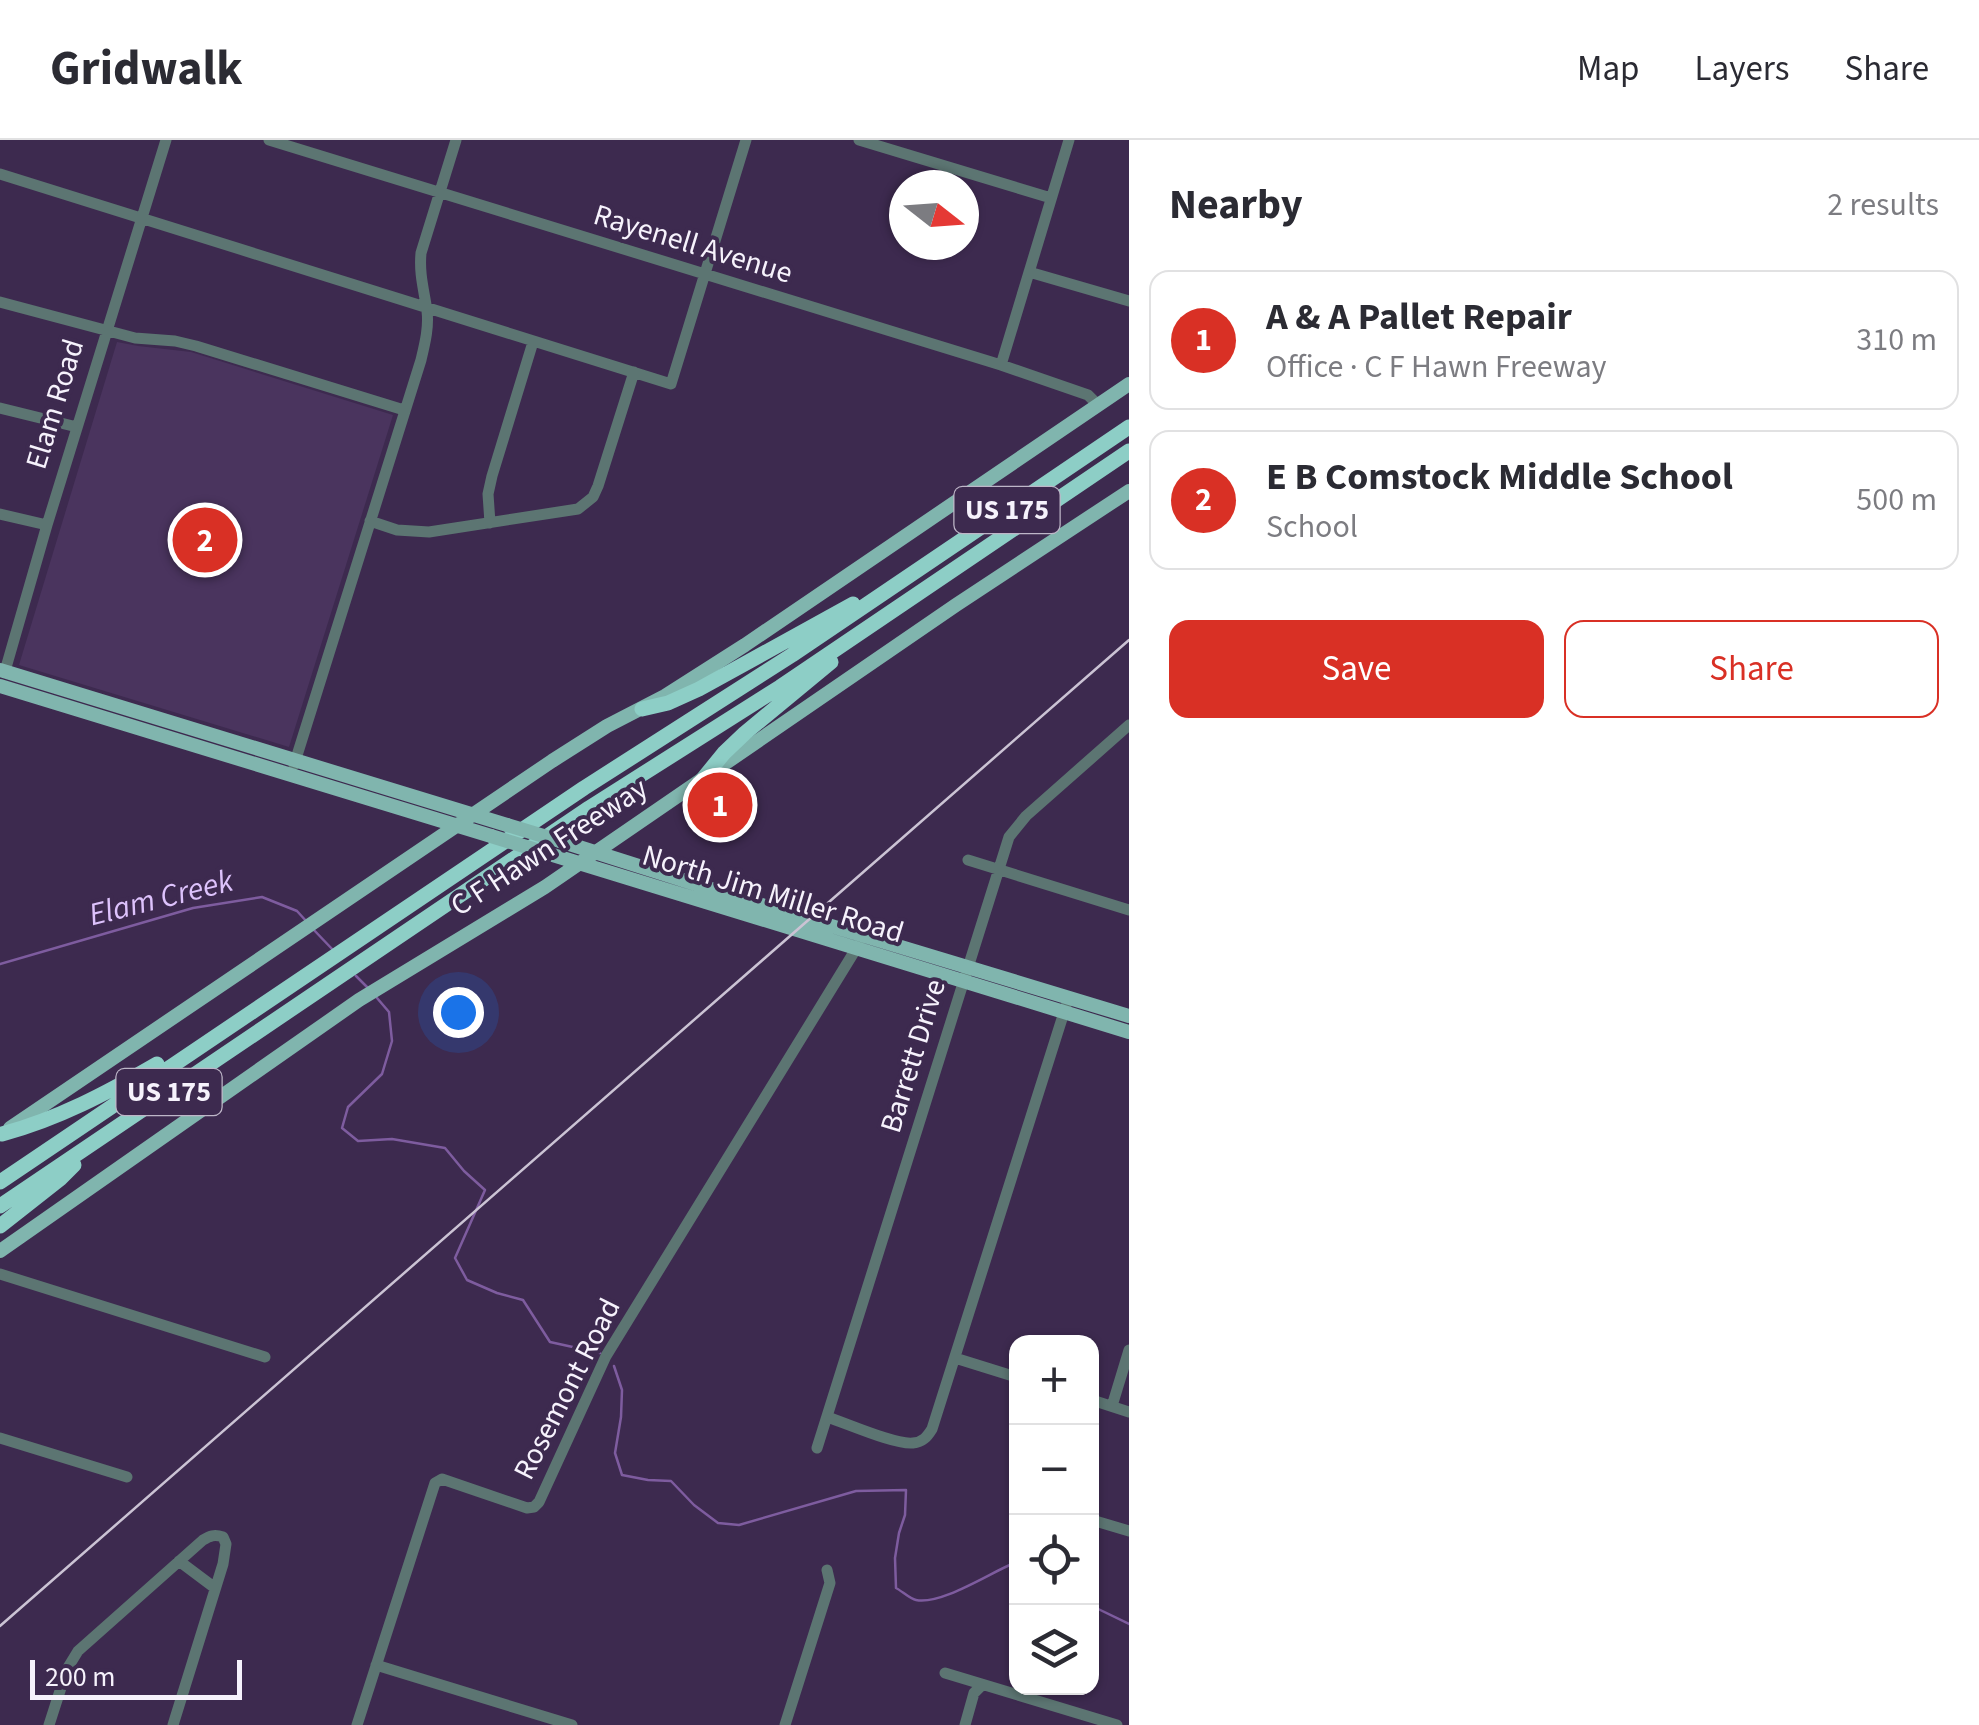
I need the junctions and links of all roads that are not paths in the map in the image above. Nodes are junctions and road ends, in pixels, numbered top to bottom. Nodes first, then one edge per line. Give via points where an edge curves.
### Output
1 (166, 140) edge
2 (269, 140) edge
3 (456, 140) edge
4 (746, 140) edge
5 (859, 140) edge
6 (1070, 140) edge
7 (0, 174) edge
8 (440, 193) junction
9 (1051, 198) junction
10 (142, 218) junction
11 (1029, 272) junction
12 (704, 274) junction
13 (1129, 301) edge
14 (0, 302) edge
15 (426, 308) junction
16 (107, 330) junction
17 (534, 342) junction
18 (1001, 365) junction
19 (634, 372) junction
20 (1129, 384) edge
21 (1098, 405) junction
22 (0, 408) edge
23 (404, 410) junction
24 (77, 426) junction
25 (1129, 428) edge
26 (1129, 451) edge
27 (1129, 464) edge
28 (1089, 478) junction
29 (1129, 490) edge
30 (0, 514) edge
31 (370, 521) junction
32 (490, 523) junction
33 (47, 525) junction
34 (884, 593) junction
35 (856, 636) junction
36 (1, 678) edge
37 (642, 709) junction
38 (1129, 724) edge
39 (294, 767) junction
40 (702, 780) junction
41 (413, 804) junction
42 (476, 815) junction
43 (458, 826) junction
44 (624, 832) junction
45 (595, 852) junction
46 (968, 860) dead end
47 (579, 864) junction
48 (641, 868) junction
49 (998, 870) junction
50 (1129, 910) edge
51 (861, 942) junction
52 (965, 973) junction
53 (1067, 1004) junction
54 (1129, 1016) edge
55 (1129, 1032) edge
56 (209, 1040) junction
57 (1, 1135) edge
58 (96, 1141) junction
59 (0, 1182) edge
60 (0, 1206) edge
61 (0, 1226) edge
62 (0, 1251) edge
63 (0, 1274) edge
64 (1129, 1350) edge
65 (265, 1357) dead end
66 (955, 1358) junction
67 (1009, 1375) edge
68 (1099, 1402) edge
69 (1112, 1406) junction
70 (1129, 1412) edge
71 (827, 1417) junction
72 (0, 1438) edge
73 (817, 1448) dead end
74 (127, 1477) dead end
75 (1099, 1522) edge
76 (1129, 1531) edge
77 (180, 1561) junction
78 (827, 1570) dead end
79 (215, 1588) junction
80 (376, 1665) junction
81 (945, 1673) dead end
82 (982, 1685) junction
83 (49, 1725) edge
84 (173, 1725) edge
85 (357, 1725) edge
86 (572, 1725) edge
87 (785, 1725) edge
88 (965, 1725) edge
89 (1117, 1725) edge

1 - 10 street, Elam Road
2 - 8 street, Rayenell Avenue
3 - 8 street
4 - 12 street
5 - 9 street
6 - 9 street
7 - 10 street
8 - 12 street, Rayenell Avenue
8 - 15 street via 421,253
9 - 11 street
10 - 15 street
10 - 16 street, Elam Road
11 - 13 street
11 - 18 street
12 - 18 street, Rayenell Avenue
12 - 19 street via 671,384
14 - 16 street
15 - 17 street
15 - 23 street via 424,348
16 - 23 street via 175,340
16 - 24 street, Elam Road
17 - 19 street
17 - 32 street via 492,476
18 - 21 street, Rayenell Avenue via 1088,395
19 - 32 street via 593,497 578,508
20 - 21 main road
21 - 37 main road
22 - 24 street
23 - 31 street
24 - 33 street, Elam Road
25 - 34 highway, C F Hawn Freeway / US 175
26 - 28 highway, C F Hawn Freeway / US 175
27 - 28 highway
28 - 35 highway, C F Hawn Freeway / US 175
29 - 40 main road, C F Hawn Freeway
30 - 33 street
31 - 32 street via 411,532
31 - 39 street
33 - 36 street, Elam Road
34 - 37 highway via 668,704
34 - 56 highway, C F Hawn Freeway / US 175
35 - 40 highway
35 - 58 highway, C F Hawn Freeway / US 175
36 - 39 main road, North Jim Miller Road
37 - 42 main road
38 - 49 street, Barrett Drive via 1026,816 1009,837
39 - 41 main road, North Jim Miller Road
40 - 44 main road, C F Hawn Freeway
41 - 42 main road, North Jim Miller Road
41 - 43 main road, North Jim Miller Road
42 - 43 main road
42 - 45 main road, North Jim Miller Road, bridge
43 - 47 main road, North Jim Miller Road, bridge
43 - 57 main road
44 - 45 main road, C F Hawn Freeway
44 - 48 main road via 623,856
45 - 47 main road, C F Hawn Freeway
45 - 48 main road, North Jim Miller Road
46 - 49 street
47 - 51 main road, North Jim Miller Road via 788,929
47 - 62 main road, C F Hawn Freeway via 358,1000
48 - 51 main road, North Jim Miller Road
49 - 50 street
49 - 52 street, Barrett Drive
51 - 52 main road, North Jim Miller Road
51 - 80 street, Rosemont Road via 606,1356 539,1502 528,1508 442,1479 435,1483
52 - 53 main road, North Jim Miller Road
52 - 71 street, Barrett Drive
53 - 54 main road, North Jim Miller Road
53 - 55 main road, North Jim Miller Road
53 - 66 street
56 - 57 highway via 79,1107
56 - 59 highway, C F Hawn Freeway / US 175
58 - 60 highway, C F Hawn Freeway / US 175
58 - 61 highway via 62,1178
63 - 65 street
64 - 69 street
66 - 67 street
66 - 71 street via 932,1430 920,1442
68 - 69 street
69 - 70 street
71 - 73 street, Barrett Drive
72 - 74 street
75 - 76 street
77 - 79 street
77 - 79 street via 211,1536 223,1537
77 - 83 street via 72,1658
78 - 87 street via 830,1584
79 - 84 street
80 - 85 street, Rosemont Road
80 - 86 street
81 - 82 street
82 - 88 street
82 - 89 street

